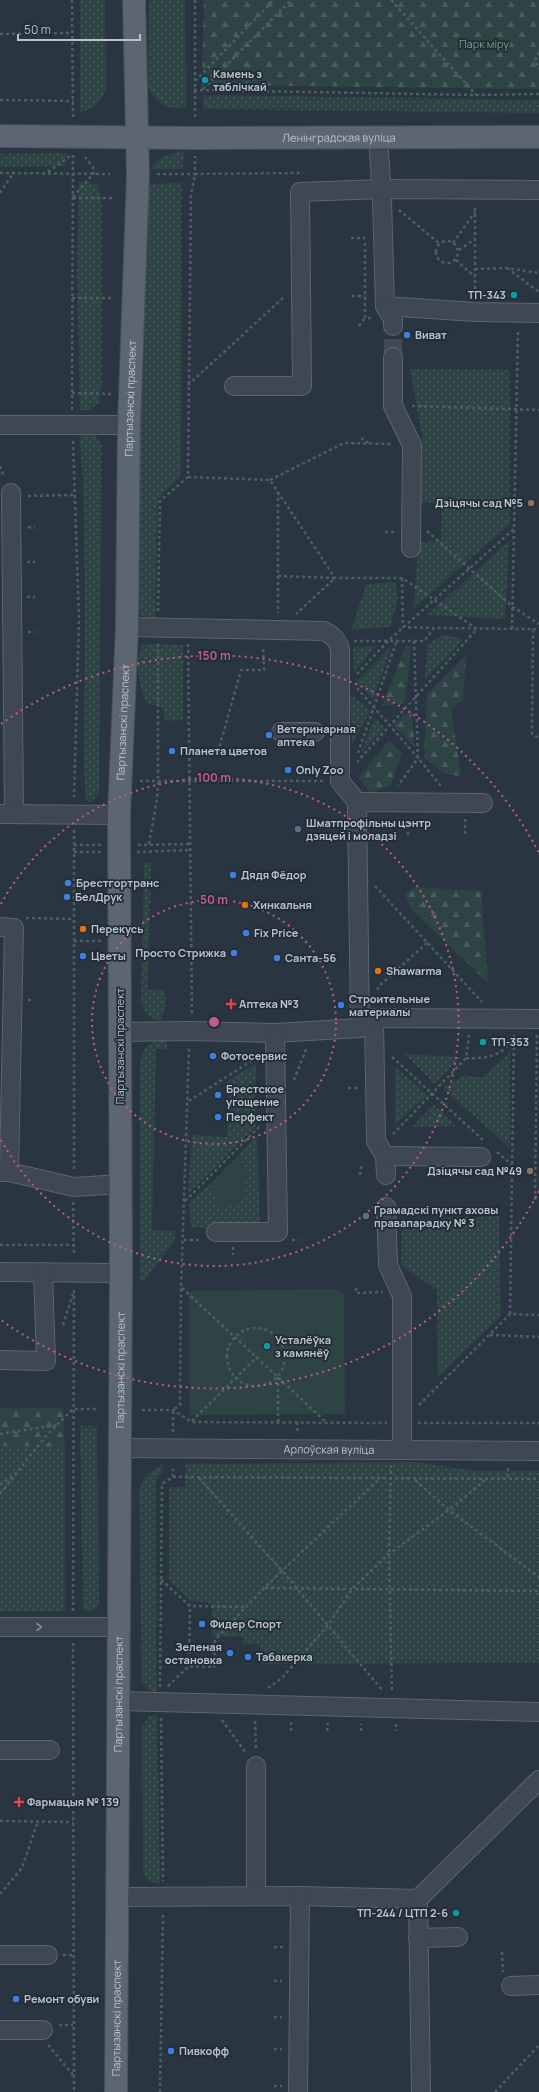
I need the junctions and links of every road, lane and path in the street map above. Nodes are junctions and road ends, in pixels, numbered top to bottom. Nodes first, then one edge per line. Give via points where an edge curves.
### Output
1 (72, 0) edge
2 (134, 0) edge
3 (195, 0) edge
4 (274, 0) edge
5 (291, 0) edge
6 (391, 0) edge
7 (72, 33) junction
8 (0, 34) edge
9 (539, 52) edge
10 (539, 70) edge
11 (194, 81) junction
12 (194, 90) junction
13 (202, 90) junction
14 (476, 94) junction
15 (539, 94) edge
16 (0, 100) edge
17 (73, 101) junction
18 (73, 118) dead end
19 (195, 118) dead end
20 (0, 136) edge
21 (378, 136) junction
22 (539, 136) edge
23 (138, 138) junction
24 (73, 154) junction
25 (196, 154) dead end
26 (0, 172) edge
27 (14, 172) junction
28 (48, 172) junction
29 (73, 172) junction
30 (94, 173) junction
31 (110, 174) dead end
32 (157, 174) dead end
33 (195, 174) junction
34 (475, 190) junction
35 (539, 190) edge
36 (0, 193) edge
37 (382, 194) junction
38 (72, 198) junction
39 (112, 198) dead end
40 (475, 211) junction
41 (351, 238) dead end
42 (364, 238) dead end
43 (475, 238) junction
44 (453, 243) junction
45 (440, 244) junction
46 (459, 250) junction
47 (456, 260) junction
48 (507, 268) junction
49 (475, 269) junction
50 (539, 273) edge
51 (475, 277) junction
52 (301, 282) junction
53 (539, 292) edge
54 (352, 296) dead end
55 (365, 296) dead end
56 (72, 298) junction
57 (112, 298) dead end
58 (385, 306) junction
59 (475, 312) junction
60 (518, 313) junction
61 (539, 313) edge
62 (365, 318) dead end
63 (359, 326) dead end
64 (393, 326) tunnel mouth
65 (393, 356) tunnel mouth
66 (188, 386) junction
67 (234, 386) dead end
68 (72, 393) junction
69 (111, 394) dead end
70 (393, 406) junction
71 (517, 410) junction
72 (539, 410) edge
73 (0, 425) edge
74 (72, 425) junction
75 (129, 425) junction
76 (361, 438) dead end
77 (188, 477) junction
78 (270, 480) junction
79 (278, 492) junction
80 (10, 493) joint
81 (75, 495) junction
82 (412, 518) junction
83 (515, 528) junction
84 (411, 548) dead end
85 (469, 569) junction
86 (278, 576) junction
87 (335, 578) junction
88 (402, 578) junction
89 (435, 599) junction
90 (513, 607) junction
91 (539, 624) edge
92 (127, 627) junction
93 (404, 627) junction
94 (434, 628) junction
95 (478, 629) junction
96 (512, 629) junction
97 (533, 629) junction
98 (279, 630) junction
99 (539, 630) edge
100 (161, 635) junction
101 (389, 640) junction
102 (397, 640) junction
103 (414, 641) junction
104 (188, 642) dead end
105 (263, 642) dead end
106 (338, 642) junction
107 (345, 676) junction
108 (416, 697) junction
109 (374, 708) junction
110 (390, 726) junction
111 (281, 732) dead end
112 (340, 733) junction
113 (539, 738) edge
114 (188, 752) junction
115 (418, 758) junction
116 (120, 780) junction
117 (188, 781) junction
118 (340, 781) junction
119 (158, 782) junction
120 (357, 802) junction
121 (387, 802) junction
122 (483, 803) dead end
123 (7, 814) edge
124 (74, 815) junction
125 (119, 815) junction
126 (408, 820) dead end
127 (465, 820) dead end
128 (465, 834) dead end
129 (408, 835) dead end
130 (149, 844) dead end
131 (359, 869) junction
132 (22, 918) dead end
133 (74, 919) junction
134 (0, 927) edge
135 (74, 941) junction
136 (120, 941) junction
137 (428, 942) junction
138 (377, 993) dead end
139 (486, 1006) dead end
140 (367, 1023) junction
141 (512, 1024) junction
142 (538, 1027) edge
143 (469, 1028) dead end
144 (190, 1031) junction
145 (120, 1032) junction
146 (275, 1039) junction
147 (374, 1041) junction
148 (466, 1058) junction
149 (348, 1088) dead end
150 (359, 1088) dead end
151 (432, 1093) junction
152 (189, 1101) junction
153 (260, 1127) dead end
154 (488, 1150) junction
155 (382, 1152) junction
156 (362, 1164) dead end
157 (512, 1165) junction
158 (4, 1172) edge
159 (386, 1174) dead end
160 (360, 1175) dead end
161 (120, 1184) junction
162 (74, 1187) junction
163 (535, 1200) dead end
164 (185, 1202) junction
165 (386, 1207) dead end
166 (216, 1232) dead end
167 (0, 1245) edge
168 (74, 1245) junction
169 (0, 1272) edge
170 (43, 1272) junction
171 (74, 1272) junction
172 (121, 1273) junction
173 (181, 1288) junction
174 (356, 1288) dead end
175 (386, 1292) dead end
176 (510, 1314) junction
177 (539, 1315) edge
178 (490, 1336) junction
179 (234, 1337) junction
180 (539, 1337) edge
181 (257, 1357) junction
182 (0, 1360) edge
183 (278, 1376) junction
184 (236, 1378) junction
185 (74, 1409) junction
186 (96, 1409) dead end
187 (142, 1410) dead end
188 (173, 1410) junction
189 (192, 1422) junction
190 (278, 1422) junction
191 (327, 1422) junction
192 (402, 1422) junction
193 (539, 1423) edge
194 (58, 1425) junction
195 (173, 1432) dead end
196 (0, 1434) edge
197 (119, 1448) junction
198 (402, 1450) junction
199 (539, 1451) edge
200 (173, 1469) dead end
201 (19, 1471) junction
202 (173, 1477) junction
203 (381, 1477) junction
204 (199, 1478) junction
205 (391, 1478) junction
206 (414, 1479) junction
207 (539, 1479) edge
208 (485, 1480) junction
209 (0, 1485) edge
210 (0, 1494) edge
211 (449, 1510) junction
212 (390, 1554) junction
213 (283, 1572) junction
214 (539, 1577) edge
215 (160, 1580) junction
216 (264, 1588) junction
217 (353, 1588) junction
218 (298, 1590) junction
219 (391, 1590) junction
220 (539, 1591) edge
221 (190, 1606) junction
222 (246, 1607) junction
223 (73, 1618) dead end
224 (328, 1625) junction
225 (0, 1627) edge
226 (119, 1627) junction
227 (73, 1639) dead end
228 (188, 1666) junction
229 (118, 1701) junction
230 (160, 1701) junction
231 (208, 1702) junction
232 (256, 1703) junction
233 (394, 1704) junction
234 (539, 1712) edge
235 (0, 1750) edge
236 (50, 1750) dead end
237 (256, 1766) junction
238 (539, 1781) edge
239 (0, 1821) edge
240 (38, 1821) junction
241 (73, 1822) junction
242 (0, 1894) edge
243 (256, 1896) junction
244 (300, 1896) junction
245 (117, 1897) junction
246 (163, 1897) junction
247 (418, 1899) junction
248 (458, 1937) dead end
249 (418, 1938) junction
250 (0, 1955) edge
251 (48, 1955) dead end
252 (539, 1984) edge
253 (512, 1986) dead end
254 (0, 2030) edge
255 (39, 2030) joint
256 (539, 2045) edge
257 (74, 2076) junction
258 (74, 2092) edge
259 (116, 2092) edge
260 (160, 2092) edge
261 (298, 2092) edge
262 (421, 2092) edge
263 (495, 2092) edge

1 - 7 path
2 - 23 main road, Партызанскі праспект
3 - 11 path
4 - 11 path
5 - 13 path
6 - 14 path
7 - 8 path
7 - 17 path
9 - 10 path via 535,60
11 - 12 path
12 - 13 path
12 - 19 path
13 - 14 path
14 - 15 path
16 - 17 path
17 - 18 path
20 - 23 main road, Ленінградская вуліца
21 - 22 main road, Ленінградская вуліца
21 - 23 main road, Ленінградская вуліца
21 - 37 street
23 - 75 main road, Партызанскі праспект
24 - 28 path
24 - 29 path
24 - 30 path via 83,156 89,161
25 - 33 path
26 - 27 path
27 - 28 path
27 - 36 path
28 - 29 path
29 - 30 path
29 - 38 path
30 - 31 path
30 - 38 path
32 - 33 path
33 - 66 path via 191,195
34 - 35 street
34 - 37 street
34 - 40 path
37 - 45 path
37 - 52 street via 300,192
37 - 58 street
38 - 39 path
38 - 56 path
40 - 43 path
40 - 44 path
41 - 42 path
43 - 46 path
43 - 49 path
44 - 45 path via 447,241
44 - 46 path
45 - 47 path via 436,250 439,261 450,264
46 - 47 path
47 - 51 path
48 - 49 path
48 - 50 path
48 - 53 path
49 - 51 path
51 - 59 path
52 - 66 path
52 - 67 street via 302,386
54 - 55 path
56 - 57 path
56 - 68 path
58 - 59 street
58 - 64 street via 393,319
59 - 60 street
60 - 61 street
60 - 71 path
62 - 63 path
65 - 70 street
66 - 77 path
68 - 69 path
68 - 74 path
70 - 71 path
70 - 82 street via 412,445
71 - 72 path
71 - 83 path
73 - 74 street
74 - 75 street
74 - 81 path
75 - 92 main road, Партызанскі праспект
76 - 78 path via 372,444 344,443
77 - 78 path
77 - 100 path via 160,501
78 - 79 path
79 - 86 path
79 - 87 path
80 - 81 path via 21,496
80 - 123 street
81 - 124 path via 78,619
82 - 84 street
82 - 85 path
83 - 85 path
83 - 90 path
85 - 89 path
85 - 90 path
86 - 87 path
86 - 98 path
87 - 88 path
87 - 98 path
88 - 89 path
88 - 93 path
89 - 93 path
89 - 95 path
90 - 91 path
90 - 96 path
92 - 100 street
92 - 116 main road, Партызанскі праспект
93 - 94 path
93 - 101 path
94 - 95 path
94 - 103 path via 424,641
95 - 96 path
95 - 108 path
96 - 97 path
97 - 99 path
97 - 113 path via 532,734
98 - 100 street
98 - 106 street via 324,631
100 - 119 path via 158,641
101 - 102 path
101 - 106 path
101 - 107 path
102 - 103 path
102 - 109 path
103 - 108 path
104 - 114 path
105 - 114 path via 264,670 241,670 218,752
106 - 107 street
107 - 109 path
107 - 112 street
108 - 110 path
108 - 115 path
109 - 110 path
109 - 110 path via 353,767
110 - 115 path
111 - 112 street
112 - 118 street
114 - 117 path
115 - 121 path
116 - 119 path
116 - 125 main road, Партызанскі праспект
117 - 118 path
117 - 119 path
117 - 144 path via 194,1007
118 - 120 street
119 - 130 path
120 - 121 street
120 - 131 street
121 - 122 street
123 - 124 street
124 - 125 street
124 - 133 path
125 - 136 main road, Партызанскі праспект
126 - 129 path
127 - 128 path
131 - 137 path
131 - 140 street
132 - 133 path
133 - 135 path
134 - 158 street via 14,928
135 - 136 path
135 - 162 path
136 - 145 main road, Партызанскі праспект
137 - 138 path via 378,987
137 - 139 path
140 - 141 street
140 - 146 street
140 - 147 street
141 - 142 street
141 - 148 path via 509,1042 500,1052 483,1060
141 - 157 path
142 - 163 path
143 - 148 path
144 - 145 street
144 - 146 street
144 - 152 path
145 - 161 main road, Партызанскі праспект
146 - 152 path
146 - 166 street via 278,1232
147 - 151 path
147 - 155 street via 376,1141
148 - 151 path
149 - 150 path
151 - 154 path
151 - 155 path
152 - 164 path
153 - 164 path
154 - 155 street
154 - 157 path
155 - 159 street
156 - 160 path
157 - 176 path
158 - 162 street
161 - 162 street
161 - 172 main road, Партызанскі праспект
162 - 168 path
164 - 173 path
165 - 192 street via 388,1265 402,1296
167 - 168 path
168 - 171 path
169 - 170 street
170 - 171 street
170 - 182 street via 46,1361
171 - 172 street
171 - 185 path
172 - 197 main road, Партызанскі праспект
173 - 179 path
173 - 188 path via 180,1405
174 - 175 path via 356,1293
176 - 177 path
176 - 178 path
178 - 180 path
178 - 192 path
179 - 181 path
179 - 183 path via 256,1327 274,1333 285,1350 284,1365
179 - 184 path via 227,1355 228,1365
181 - 183 path
181 - 184 path
183 - 184 path via 259,1386 249,1385
183 - 190 path
183 - 191 path
184 - 189 path
185 - 186 path
185 - 194 path
185 - 223 path
187 - 188 path
188 - 189 path
188 - 195 path
189 - 190 path
190 - 191 path
191 - 192 path
192 - 193 path
192 - 198 street
194 - 196 path
194 - 201 path
197 - 198 street, Арлоўская вуліца
197 - 226 main road, Партызанскі праспект
198 - 199 street, Арлоўская вуліца
200 - 202 path
201 - 209 path
201 - 210 path
202 - 204 path
202 - 215 path via 162,1484
203 - 204 path
203 - 205 path
203 - 213 path
204 - 213 path
205 - 206 path
205 - 212 path
206 - 208 path
206 - 211 path
207 - 208 path
208 - 211 path
211 - 212 path
211 - 214 path
212 - 217 path
212 - 219 path
213 - 216 path
213 - 218 path
215 - 221 path
215 - 228 path via 160,1693
216 - 218 path
216 - 222 path
217 - 218 path
217 - 219 path
217 - 224 path
218 - 224 path
219 - 220 path
219 - 233 path
221 - 222 path
221 - 228 path
222 - 228 path via 215,1640 214,1667
224 - 232 path via 282,1678 269,1687
224 - 233 path
225 -> 226 street
226 - 229 main road, Партызанскі праспект
227 - 241 path
229 - 230 street
229 - 245 main road, Партызанскі праспект
230 - 231 street
230 - 246 path
231 - 232 street
231 - 237 path
232 - 233 street
232 - 237 path
233 - 234 street
235 - 236 street
237 - 243 street
238 - 247 street
239 - 240 path
240 - 241 path
240 - 242 path via 22,1868
241 - 257 path
243 - 244 street
243 - 246 street
244 - 247 street
244 - 261 street
245 - 246 street
245 - 259 main road, Партызанскі праспект
246 - 260 path
247 - 249 street
248 - 249 street
249 - 262 street
250 - 251 street
252 - 253 street
254 - 255 street
255 - 257 path
256 - 263 path
257 - 258 path

